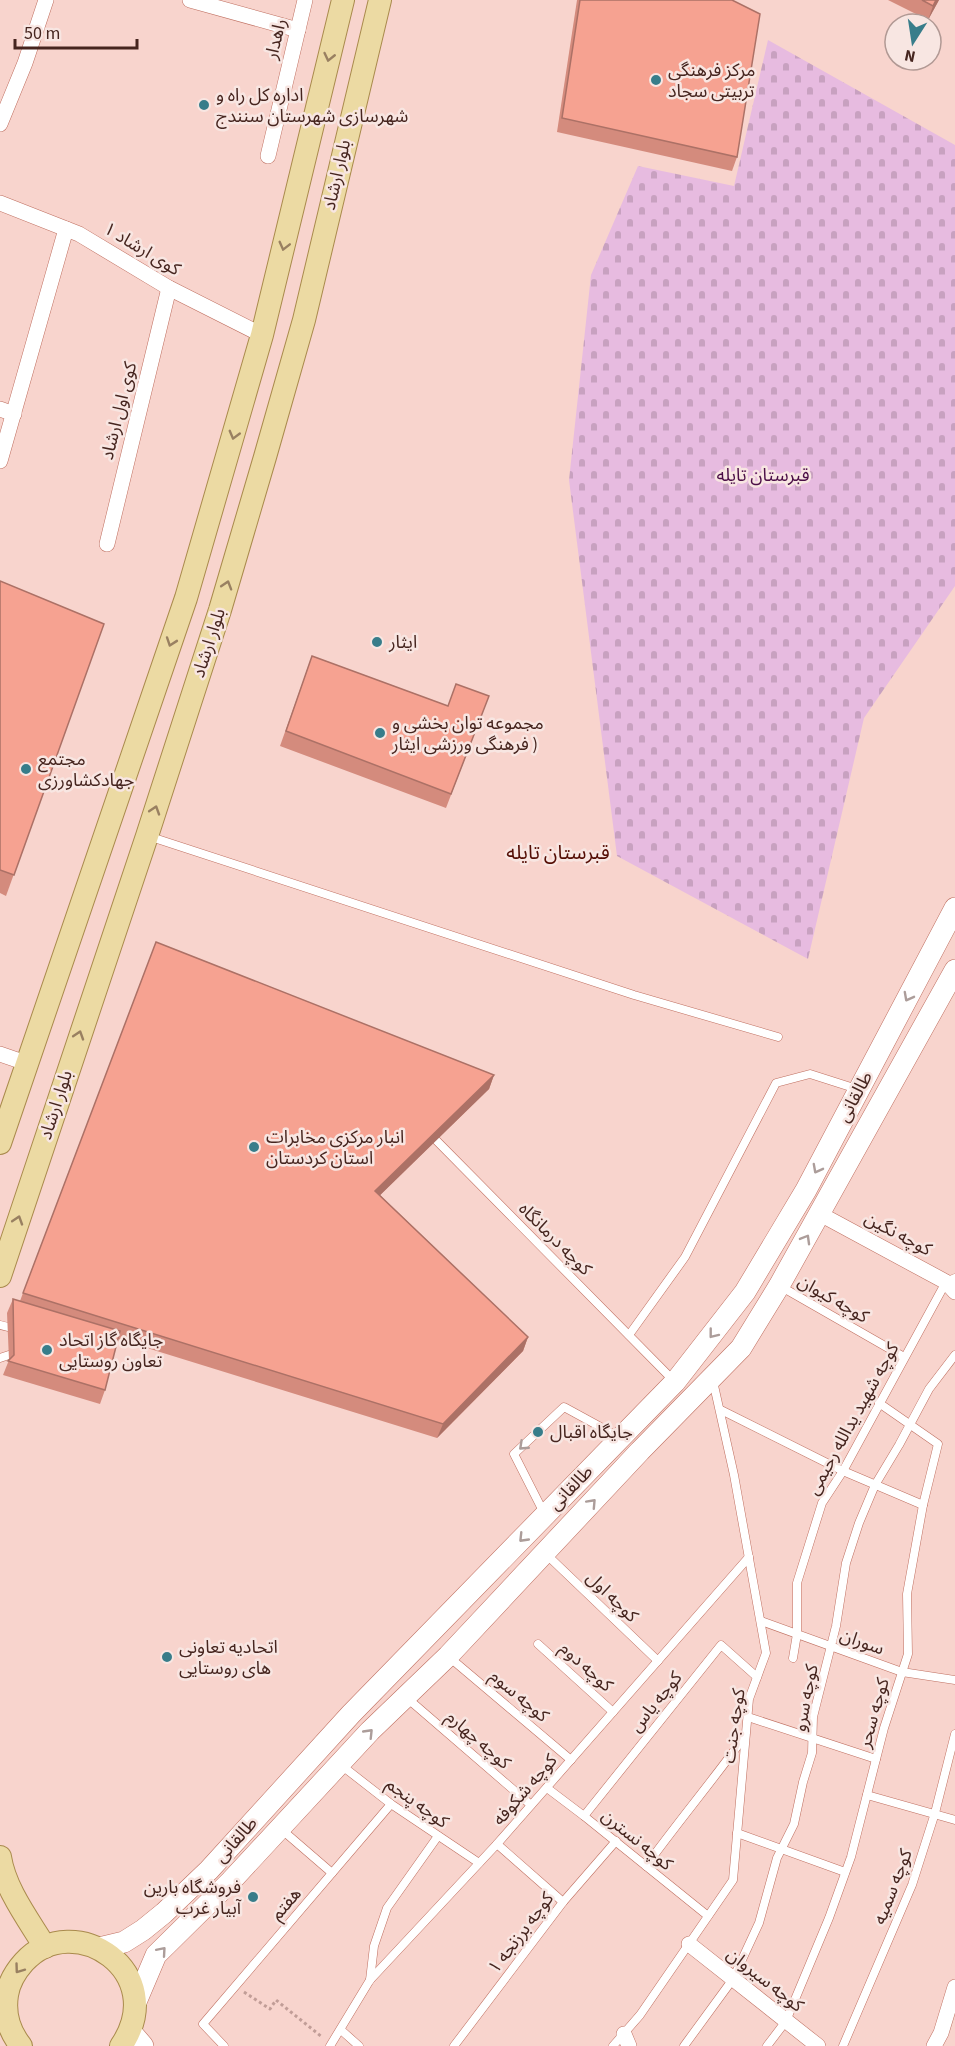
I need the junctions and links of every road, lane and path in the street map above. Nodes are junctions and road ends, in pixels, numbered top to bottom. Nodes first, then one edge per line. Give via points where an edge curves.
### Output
1 (46, 0) edge
2 (190, 0) edge
3 (305, 0) edge
4 (343, 0) edge
5 (380, 0) edge
6 (298, 30) junction
7 (0, 124) edge
8 (268, 156) dead end
9 (0, 203) edge
10 (66, 229) junction
11 (169, 288) junction
12 (262, 335) junction
13 (7, 411) edge
14 (0, 461) edge
15 (107, 544) dead end
16 (147, 836) junction
17 (100, 849) junction
18 (136, 863) junction
19 (955, 908) edge
20 (921, 972) junction
21 (952, 981) edge
22 (778, 1037) dead end
23 (0, 1054) edge
24 (26, 1063) junction
25 (859, 1090) junction
26 (422, 1126) edge
27 (0, 1143) edge
28 (820, 1214) junction
29 (0, 1276) edge
30 (952, 1284) edge
31 (779, 1286) junction
32 (0, 1325) edge
33 (23, 1331) edge
34 (628, 1335) junction
35 (26, 1354) edge
36 (955, 1355) edge
37 (904, 1357) junction
38 (0, 1358) edge
39 (713, 1379) junction
40 (675, 1382) junction
41 (879, 1403) junction
42 (721, 1410) junction
43 (910, 1425) junction
44 (621, 1437) junction
45 (843, 1471) junction
46 (875, 1485) junction
47 (922, 1505) junction
48 (545, 1515) junction
49 (546, 1554) junction
50 (749, 1557) junction
51 (761, 1621) junction
52 (797, 1634) junction
53 (538, 1644) dead end
54 (831, 1647) junction
55 (448, 1656) junction
56 (793, 1658) dead end
57 (658, 1661) junction
58 (902, 1672) junction
59 (757, 1677) junction
60 (955, 1680) edge
61 (405, 1697) junction
62 (613, 1712) junction
63 (748, 1717) junction
64 (955, 1734) edge
65 (746, 1735) junction
66 (812, 1738) junction
67 (876, 1759) junction
68 (571, 1760) junction
69 (308, 1761) junction
70 (333, 1772) junction
71 (547, 1788) junction
72 (867, 1795) junction
73 (391, 1803) junction
74 (531, 1805) junction
75 (935, 1814) junction
76 (584, 1816) junction
77 (955, 1820) edge
78 (280, 1828) junction
79 (737, 1833) junction
80 (438, 1836) junction
81 (616, 1841) junction
82 (497, 1844) junction
83 (782, 1849) junction
84 (0, 1857) edge
85 (479, 1863) junction
86 (646, 1866) junction
87 (845, 1872) junction
88 (332, 1873) junction
89 (562, 1902) junction
90 (708, 1916) junction
91 (689, 1944) junction
92 (45, 1947) junction
93 (99, 1948) junction
94 (733, 1979) junction
95 (370, 1980) junction
96 (236, 1986) junction
97 (955, 1987) edge
98 (136, 2002) junction
99 (3, 2010) edge
100 (786, 2021) junction
101 (341, 2030) junction
102 (626, 2040) edge
103 (132, 2041) edge
104 (331, 2045) edge
105 (21, 2046) edge
106 (224, 2046) edge
107 (359, 2046) edge
108 (454, 2046) edge
109 (613, 2046) edge
110 (684, 2046) edge
111 (767, 2046) edge
112 (818, 2046) edge
113 (843, 2046) edge
114 (934, 2046) edge

1 - 7 street
2 - 6 street
3 - 6 street, راهدار
4 -> 12 main road, بلوار ارشاد
16 -> 5 main road, بلوار ارشاد via 220,610 304,320
6 - 8 street, راهدار
9 - 10 street, کوی ارشاد ۱
10 - 11 street, کوی ارشاد ۱
10 - 13 street
11 - 12 street, کوی ارشاد ۱
11 - 15 street, کوی اول ارشاد
12 -> 17 main road, بلوار ارشاد via 186,598
13 - 14 street
16 - 18 main road, بلوار ارشاد
16 - 22 lane via 622,991
17 - 18 main road
17 - 24 main road, بلوار ارشاد
29 -> 18 main road, بلوار ارشاد
19 - 20 main road, طالقانی
20 - 21 main road
20 -> 25 main road, طالقانی
21 - 28 main road, طالقانی
23 - 24 street
24 - 27 main road, بلوار ارشاد
25 - 34 lane via 810,1074 776,1083 685,1257
25 -> 40 main road, طالقانی via 746,1292
26 - 34 lane, کوچه درمانگاه
28 - 30 street, کوچه نگین
31 -> 28 main road, طالقانی
30 - 37 lane, کوچه شهید یدالله رحیمی
31 - 37 lane, کوچه کیوان
31 - 39 main road, طالقانی via 741,1348
32 - 33 lane
34 - 40 lane, کوچه درمانگاه
35 - 38 lane via 16,1352
36 - 43 lane, کوچه سرو via 929,1389
37 - 41 lane, کوچه شهید یدالله رحیمی
39 - 42 lane, کوچه جنت
49 -> 39 main road, طالقانی via 640,1451
40 - 44 main road, طالقانی
41 - 43 lane, کوچه سحر
41 - 45 lane, کوچه شهید یدالله رحیمی
42 - 45 lane
42 - 50 lane, کوچه جنت
43 - 46 lane, کوچه سرو
43 - 47 lane, کوچه سحر via 938,1444
44 - 48 main road, طالقانی
44 -> 48 lane via 564,1407 514,1454
45 - 46 lane
45 - 52 lane, کوچه شهید یدالله رحیمی via 822,1503 797,1582
46 - 47 lane
46 - 54 lane, کوچه سرو via 846,1563
47 - 58 lane, کوچه سحر via 906,1594 908,1654
48 -> 69 main road, طالقانی
49 - 55 main road, طالقانی
49 - 57 lane, کوچه اول
50 - 51 lane, کوچه جنت
50 - 57 lane, کوچه شکوفه
51 - 52 lane, سوران
51 - 59 lane, کوچه جنت via 766,1653
52 - 54 lane, سوران
52 - 56 lane, کوچه شهید یدالله رحیمی
53 - 62 lane, کوچه دوم
54 - 58 lane, سوران
54 - 66 lane, کوچه سرو via 813,1717
55 - 61 main road, طالقانی
55 - 68 lane, کوچه سوم
57 - 62 lane, کوچه شکوفه
58 - 60 lane, سوران
58 - 67 lane, کوچه سحر
59 - 63 lane, کوچه جنت
59 - 76 lane, کوچه یاس via 721,1645
70 -> 61 main road, طالقانی
61 - 74 lane, کوچه چهارم
62 - 68 lane, کوچه شکوفه
63 - 65 lane, کوچه جنت
63 - 66 lane
64 - 75 lane, کوچه سمیه
65 - 79 lane, کوچه جنت
65 - 86 lane
66 - 67 lane
66 - 83 lane, کوچه سرو via 812,1753 794,1824
67 - 72 lane, کوچه سحر
68 - 71 lane, کوچه شکوفه
69 - 70 main road
69 - 93 main road, طالقانی via 209,1870 164,1913 124,1942
70 - 73 lane, کوچه پنجم
70 - 78 main road, طالقانی
71 - 74 lane, کوچه شکوفه
71 - 76 lane, کوچه نسترن
72 - 75 lane
72 - 87 lane, کوچه سحر
73 - 80 lane, کوچه پنجم
73 - 88 lane, هفتم
74 - 82 lane, کوچه شکوفه
75 - 77 lane
75 - 113 lane, کوچه سمیه via 912,1886
76 - 81 lane, کوچه نسترن
78 - 88 lane
98 -> 78 main road, طالقانی via 156,1955
79 - 83 lane
79 - 90 lane, کوچه جنت via 733,1880
80 - 85 lane, کوچه پنجم
80 - 95 lane via 387,1908 374,1946
81 - 86 lane, کوچه نسترن
81 - 89 lane, کوچه برزنجه ۱
82 - 85 lane, کوچه شکوفه
82 - 89 lane
83 - 87 lane
83 - 94 lane, کوچه سرو via 759,1923
84 - 92 main road via 20,1906
85 - 95 lane, کوچه شکوفه
86 - 90 lane, کوچه نسترن
87 - 100 lane, کوچه سحر
88 - 96 lane, هفتم
89 - 108 lane, کوچه برزنجه ۱
90 - 91 lane, کوچه جنت
91 - 94 street, کوچه سیروان
91 - 102 lane, کوچه جنت
92 - 93 main road via 72,1941
92 -> 99 main road via 29,1956 17,1970
93 - 98 main road via 117,1961 130,1980
94 - 100 street, کوچه سیروان
94 - 110 lane, کوچه سرو
95 - 101 lane, کوچه شکوفه
96 - 104 path via 270,2009 276,2000
96 - 106 lane, هفتم via 203,2024
97 - 114 street
98 - 103 main road
99 - 105 main road
100 - 111 lane, کوچه سحر
100 - 112 street, کوچه سیروان
101 - 104 lane, کوچه شکوفه
101 - 107 lane
102 - 109 lane, کوچه جنت

